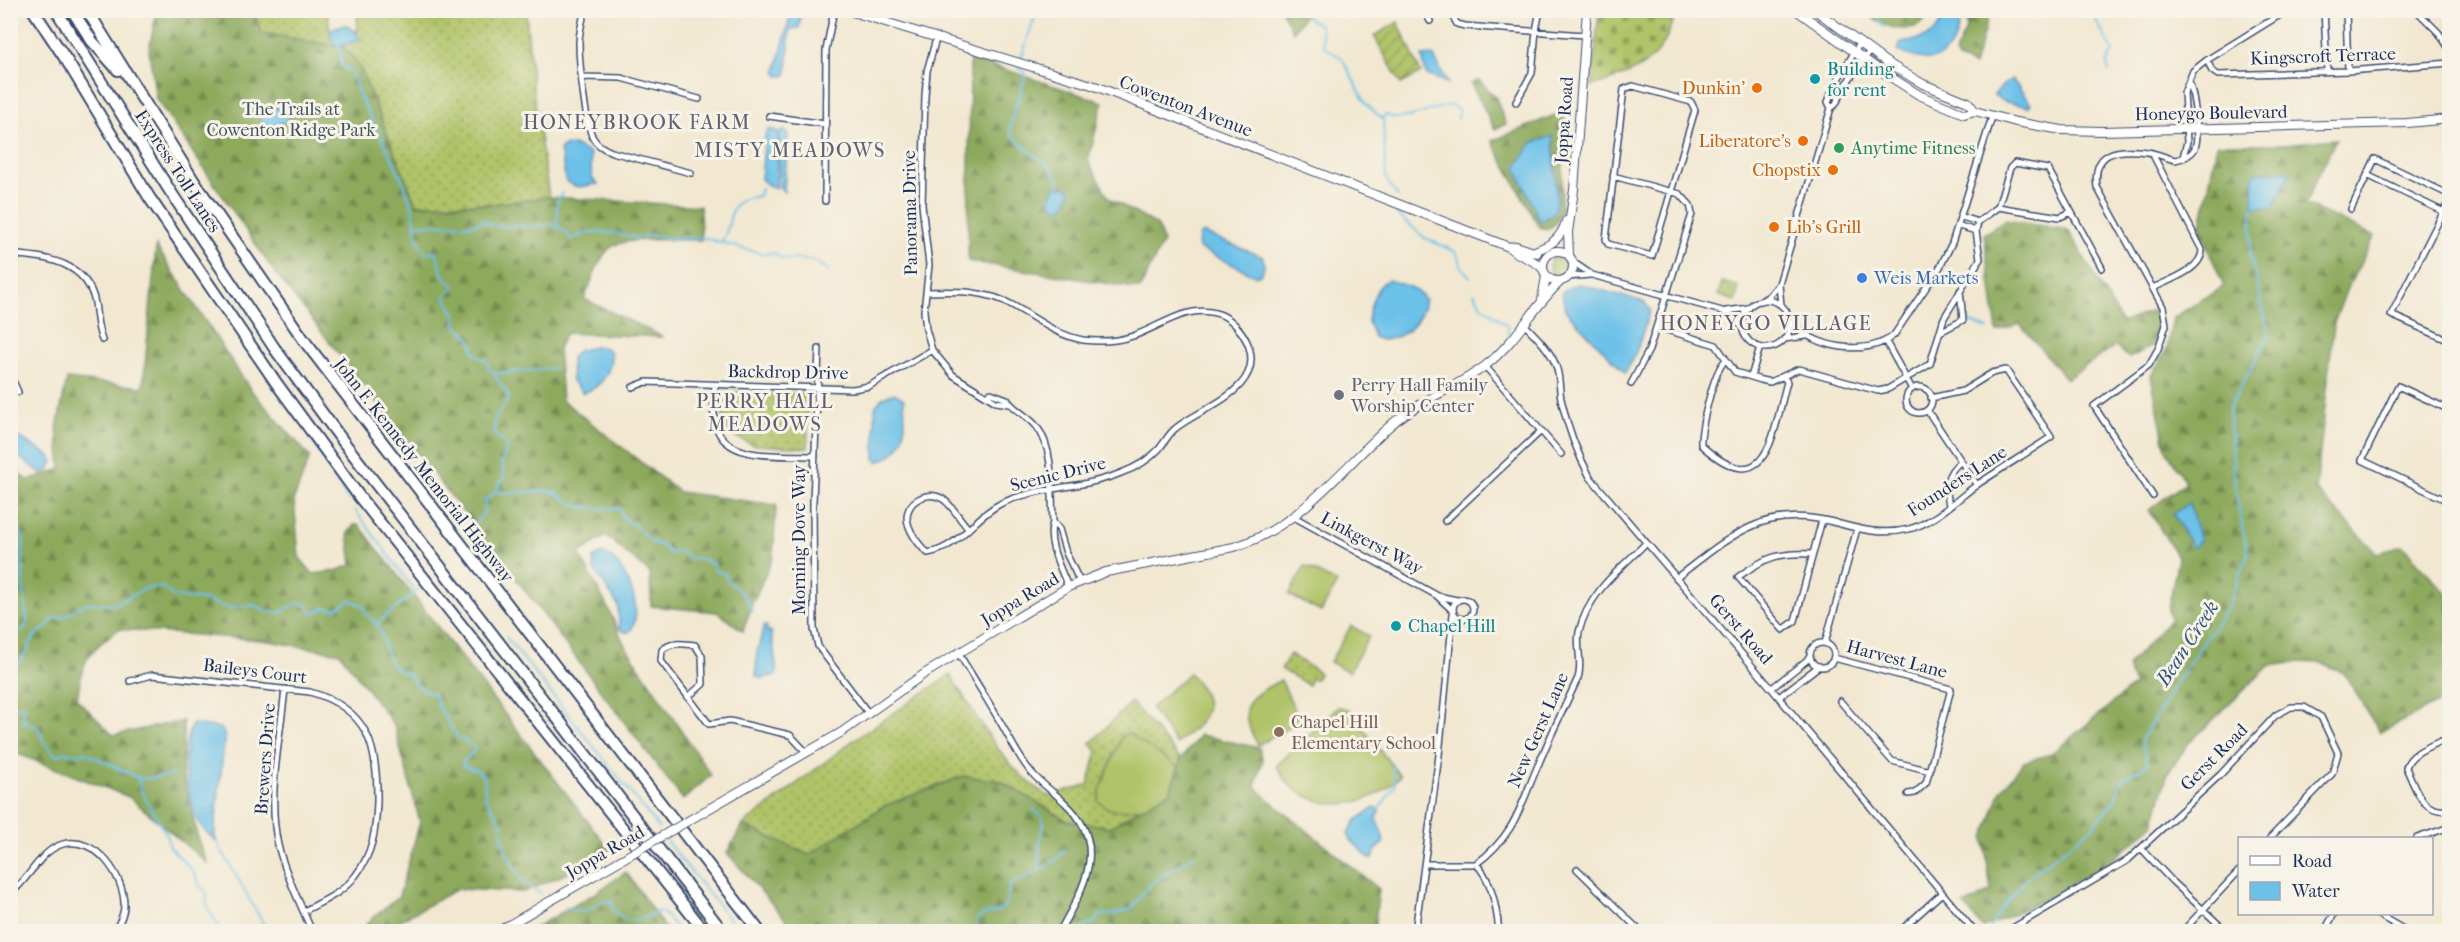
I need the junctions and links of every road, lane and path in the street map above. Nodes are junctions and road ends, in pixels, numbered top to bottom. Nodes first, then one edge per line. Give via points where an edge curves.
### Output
1 (33, 10) edge
2 (56, 10) edge
3 (72, 10) edge
4 (87, 10) edge
5 (585, 10) edge
6 (834, 10) edge
7 (846, 10) edge
8 (1424, 10) edge
9 (1449, 10) edge
10 (1540, 10) edge
11 (1587, 10) edge
12 (1796, 10) edge
13 (1815, 10) edge
14 (2294, 10) edge
15 (2324, 10) edge
16 (2346, 10) edge
17 (2416, 10) edge
18 (868, 14) edge
19 (1430, 21) dead end
20 (1536, 31) junction
21 (1584, 34) junction
22 (936, 39) junction
23 (1860, 43) junction
24 (2450, 50) edge
25 (1870, 51) junction
26 (1854, 52) junction
27 (1864, 59) junction
28 (2207, 60) junction
29 (2450, 63) edge
30 (2348, 70) junction
31 (2326, 71) junction
32 (126, 75) junction
33 (582, 77) junction
34 (2189, 82) junction
35 (699, 99) dead end
36 (1516, 102) dead end
37 (1831, 108) junction
38 (1975, 111) junction
39 (769, 116) dead end
40 (1992, 117) junction
41 (2450, 119) edge
42 (825, 124) junction
43 (2186, 129) junction
44 (2195, 129) junction
45 (2152, 153) junction
46 (2182, 158) junction
47 (692, 173) dead end
48 (2367, 175) junction
49 (1613, 176) junction
50 (1671, 191) junction
51 (2449, 200) edge
52 (825, 201) dead end
53 (1573, 201) junction
54 (1998, 207) junction
55 (2351, 209) dead end
56 (2442, 211) junction
57 (2071, 212) junction
58 (1962, 217) junction
59 (1978, 222) junction
60 (1959, 226) junction
61 (10, 230) edge
62 (1976, 231) junction
63 (1569, 232) junction
64 (1509, 247) junction
65 (1557, 250) junction
66 (1532, 252) junction
67 (1548, 254) junction
68 (16, 255) junction
69 (1571, 259) junction
70 (2102, 268) dead end
71 (1544, 272) junction
72 (1592, 275) junction
73 (1564, 279) junction
74 (1779, 284) junction
75 (2153, 288) junction
76 (1959, 291) junction
77 (926, 292) junction
78 (1668, 295) junction
79 (1542, 300) junction
80 (1761, 301) junction
81 (1781, 305) junction
82 (1749, 308) junction
83 (1722, 311) junction
84 (1790, 321) junction
85 (10, 324) edge
86 (1525, 326) junction
87 (1657, 327) junction
88 (1743, 329) junction
89 (1940, 332) junction
90 (1808, 336) junction
91 (1784, 339) junction
92 (102, 340) dead end
93 (2450, 341) edge
94 (1886, 342) junction
95 (1760, 347) junction
96 (819, 349) dead end
97 (933, 350) junction
98 (1725, 361) junction
99 (1485, 366) junction
100 (10, 374) edge
101 (1751, 377) junction
102 (1784, 377) junction
103 (1906, 379) junction
104 (1631, 384) dead end
105 (715, 385) junction
106 (633, 387) dead end
107 (817, 388) junction
108 (1912, 389) junction
109 (18, 392) dead end
110 (1931, 398) junction
111 (1927, 410) junction
112 (2450, 410) edge
113 (1540, 431) junction
114 (1561, 454) dead end
115 (815, 456) junction
116 (1961, 461) junction
117 (1977, 484) junction
118 (1051, 490) junction
119 (2153, 496) dead end
120 (2450, 502) edge
121 (1949, 505) junction
122 (1294, 517) junction
123 (1822, 520) junction
124 (1445, 521) dead end
125 (1053, 522) junction
126 (968, 528) junction
127 (1857, 529) junction
128 (1646, 543) junction
129 (1813, 554) junction
130 (1676, 578) junction
131 (1080, 582) junction
132 (1068, 587) junction
133 (1436, 595) junction
134 (1457, 600) junction
135 (1453, 612) junction
136 (1463, 619) junction
137 (1451, 634) junction
138 (1825, 643) junction
139 (959, 654) junction
140 (1810, 655) junction
141 (1834, 658) junction
142 (1819, 666) junction
143 (130, 681) dead end
144 (1772, 688) junction
145 (285, 689) junction
146 (688, 697) junction
147 (1779, 697) junction
148 (1840, 701) dead end
149 (869, 714) junction
150 (2450, 737) edge
151 (807, 753) junction
152 (1929, 771) junction
153 (1908, 794) dead end
154 (2450, 810) edge
155 (2450, 827) edge
156 (2271, 837) edge
157 (2420, 837) edge
158 (2141, 848) junction
159 (1425, 864) junction
160 (1476, 864) junction
161 (1577, 869) dead end
162 (2238, 872) edge
163 (1942, 893) junction
164 (10, 894) edge
165 (2203, 909) junction
166 (304, 911) junction
167 (2333, 915) edge
168 (2379, 915) edge
169 (10, 926) edge
170 (18, 932) edge
171 (114, 932) edge
172 (312, 932) edge
173 (497, 932) edge
174 (705, 932) edge
175 (723, 932) edge
176 (760, 932) edge
177 (1059, 932) edge
178 (1415, 932) edge
179 (1499, 932) edge
180 (1641, 932) edge
181 (1899, 932) edge
182 (1975, 932) edge
183 (2006, 932) edge
184 (2182, 932) edge
185 (2227, 932) edge
186 (2324, 932) edge
187 (2408, 932) edge

1 - 174 highway via 149,196 277,384 361,499
2 - 175 highway, Express Toll Lanes via 275,349
3 - 32 highway via 107,60
4 - 32 highway, John F. Kennedy Memorial Highway
5 - 33 street via 579,43
6 - 42 street via 826,43
7 - 18 street, Cowenton Avenue
8 - 19 street
9 - 20 street via 1460,25
10 - 20 street
11 - 21 street, Joppa Road
12 - 26 street, Honeygo Boulevard
13 - 23 street, Honeygo Boulevard
14 - 28 street
15 - 31 street
16 - 30 street
17 - 24 street
18 - 22 street, Cowenton Avenue
20 - 21 street
20 - 36 street via 1532,73
21 - 53 street, Joppa Road
22 - 64 street, Cowenton Avenue via 1095,86
22 - 77 street, Panorama Drive via 924,96 922,205 929,265
23 - 25 street, Honeygo Boulevard
23 - 26 street
25 - 27 street
25 - 38 street, Honeygo Boulevard via 1923,84 1968,102
26 - 27 street, Honeygo Boulevard
26 - 37 street via 1835,84 1828,102
27 - 37 street
27 - 38 street, Honeygo Boulevard via 1919,94 1964,114
28 - 31 street, Kingscroft Terrace via 2218,75
28 - 34 street via 2193,71
29 - 30 street, Kingscroft Terrace
30 - 31 street, Kingscroft Terrace
32 - 176 highway, John F. Kennedy Memorial Highway via 227,231 306,343
33 - 35 street via 621,78
33 - 47 street via 589,126 601,146
34 - 43 street via 2184,93
34 - 44 street
37 - 74 street
38 - 40 street, Honeygo Boulevard
39 - 42 street
40 - 43 street, Honeygo Boulevard via 2062,130
40 - 58 street
41 - 44 street, Honeygo Boulevard
42 - 52 street
43 - 44 street, Honeygo Boulevard
43 - 46 street
44 - 46 street via 2194,150
45 - 46 street via 2175,160
45 - 75 street via 2202,250 2195,266
45 - 75 street via 2112,152 2097,165 2095,175 2097,187
48 - 51 street via 2375,159
48 - 55 street
48 - 56 street
49 - 50 street
49 - 50 street via 1608,244 1652,256
49 - 50 street via 1624,89 1633,86 1695,105
50 - 78 street via 1685,197 1692,214
51 - 56 street
53 - 63 street, Joppa Road
53 - 66 street via 1569,203 1559,237
54 - 57 street via 2060,217
54 - 57 street via 2015,163 2048,169
54 - 59 street
56 - 93 street via 2391,315
57 - 70 street
58 - 59 street
58 - 60 street
59 - 62 street
60 - 62 street
60 - 94 street via 1940,267 1906,321
61 - 68 street
62 - 76 street via 1980,259
63 - 65 street, Joppa Road
63 - 69 street, Joppa Road
64 - 66 street, Cowenton Avenue
64 - 71 street, Cowenton Avenue via 1533,260
65 - 67 street
65 - 69 street
66 - 67 street, Cowenton Avenue
67 - 71 street, Joppa Road via 1542,263
68 - 85 street
68 - 92 street via 53,259 78,272 91,290
69 - 72 street
69 - 73 street, Joppa Road via 1572,271
71 - 73 street via 1552,280
71 - 79 street, Joppa Road
72 - 73 street
72 - 78 street
73 - 79 street, Joppa Road
74 - 80 street
74 - 81 street
75 - 119 street via 2166,317 2158,349 2149,366 2094,406
76 - 89 street
76 - 89 street via 1963,320
77 - 97 street, Panorama Drive via 924,320
77 - 118 street, Scenic Drive via 989,295 1055,331 1084,340 1132,336 1192,312 1218,314 1232,322 1244,337 1250,362 1231,395 1175,429 1139,465 1104,479
78 - 83 street
78 - 87 street
79 - 86 street, Joppa Road
80 - 81 street
80 - 82 street
81 - 84 street
82 - 83 street
82 - 88 street via 1743,318
83 - 88 street via 1733,316
84 - 90 street
84 - 91 street
86 - 99 street, Joppa Road
86 - 128 street, Gerst Road via 1556,366 1567,419 1590,477
87 - 98 street via 1716,345
87 - 104 street
88 - 95 street via 1748,339
89 - 103 street via 1930,364
90 - 91 street
90 - 94 street via 1856,348
91 - 95 street via 1773,346
94 - 103 street
95 - 101 street
96 - 107 street, Morning Dove Way
97 - 107 street, Backdrop Drive via 868,387
97 - 118 street, Panorama Drive via 953,375 969,387 996,402 1010,404 1031,419 1042,433 1048,454
98 - 101 street via 1735,372
98 - 102 street via 1718,370 1701,445 1722,463 1738,468 1751,466 1767,452 1787,382
99 - 113 street
99 - 122 street, Joppa Road via 1394,422
100 - 109 street
101 - 102 street via 1770,382
102 - 103 street via 1799,369 1878,391
103 - 108 street
105 - 106 street, Backdrop Drive via 646,382
105 - 107 street, Backdrop Drive
105 - 115 street via 716,426 732,448
107 - 115 street, Morning Dove Way
108 - 110 street via 1924,389
108 - 111 street via 1907,395 1908,407 1919,413
110 - 111 street
110 - 117 street, Founders Lane via 1963,392 1992,373 2006,370 2051,437
111 - 116 street
112 - 120 street via 2398,386 2362,460
113 - 114 street
113 - 124 street
115 - 149 street, Morning Dove Way via 815,638
116 - 117 street
116 - 121 street via 1947,478
117 - 121 street, Founders Lane
118 - 125 street, Panorama Drive
118 - 126 street, Scenic Drive via 1002,504
121 - 127 street, Founders Lane via 1911,529 1892,533
122 - 131 street, Joppa Road via 1241,545 1106,572
122 - 133 street, Linkgerst Way
123 - 127 street, Founders Lane
123 - 129 street
123 - 130 street, Founders Lane via 1797,516 1749,526
125 - 131 street, Panorama Drive
125 - 132 street, Panorama Drive via 1050,530
126 - 126 street, Scenic Drive via 936,496 918,499 907,517 928,554 957,541
127 - 138 street
128 - 130 street, Gerst Road
128 - 160 street, New Gerst Lane via 1591,602 1579,632 1578,678 1516,819 1505,837
129 - 129 street via 1795,621 1783,630 1738,577 1774,555
130 - 144 street, Gerst Road
131 - 132 street, Joppa Road
132 - 139 street, Joppa Road
133 - 134 street, Linkgerst Way
133 - 135 street, Linkgerst Way
134 - 135 street
134 - 136 street via 1466,599 1472,605 1471,615
135 - 136 street
135 - 137 street
136 - 137 street
137 - 159 street
138 - 140 street via 1815,645
138 - 141 street via 1833,650
139 - 149 street, Joppa Road
139 - 177 street via 1030,771 1077,815 1089,841 1089,870
140 - 142 street
140 - 144 street
141 - 142 street via 1826,666
141 - 152 street, Harvest Lane via 1951,689
142 - 147 street
143 - 145 street, Baileys Court via 152,675
144 - 147 street, Gerst Road
145 - 166 street, Brewers Drive via 274,814 283,863
145 - 166 street, Baileys Court via 319,694 348,711 368,737 377,767 375,831 366,858 346,887
146 - 146 street via 661,661 667,645 695,645 702,656 703,684
146 - 151 street via 709,724 730,721 790,735
147 - 163 street, Gerst Road
148 - 152 street via 1892,761
149 - 151 street, Joppa Road
150 - 154 street via 2414,756 2406,768 2430,809
151 - 173 street, Joppa Road, bridge
152 - 153 street via 1922,788
155 - 157 street
156 - 158 street, Gerst Road via 2332,774 2337,763 2338,753 2321,717 2304,707 2291,707 2276,715 2221,774
158 - 165 street
158 - 183 street, Gerst Road via 2128,860
159 - 160 street
159 - 178 street
160 - 179 street via 1485,875
161 - 180 street
162 - 165 street
163 - 181 street
163 - 182 street, Gerst Road
164 - 171 street via 53,848 84,844 105,859 119,883 124,905
165 - 184 street
165 - 185 street
166 - 172 street, Brewers Drive
167 - 186 street
168 - 187 street
169 - 170 street

